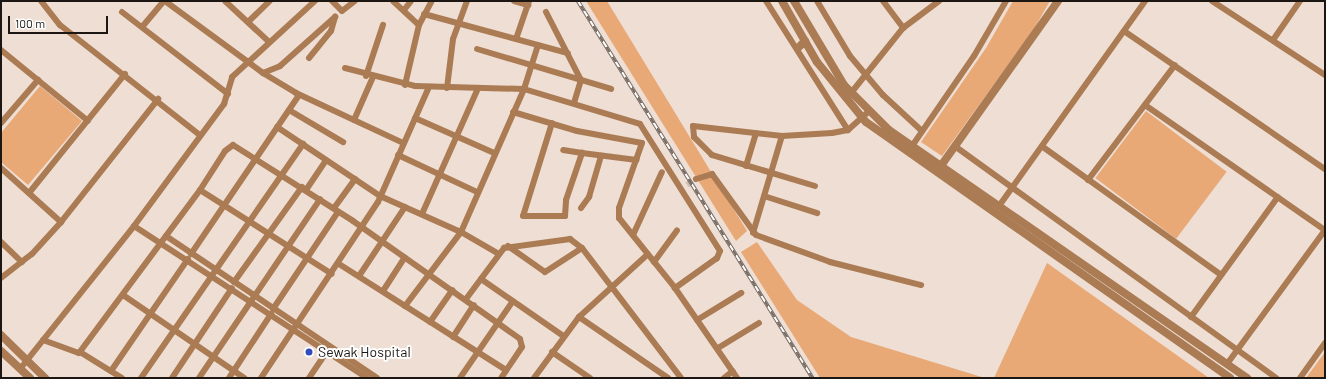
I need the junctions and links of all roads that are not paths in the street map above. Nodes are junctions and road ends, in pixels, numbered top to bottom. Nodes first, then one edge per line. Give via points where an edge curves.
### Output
1 (41, 1) edge
2 (165, 1) edge
3 (225, 1) edge
4 (270, 1) edge
5 (315, 1) edge
6 (332, 1) edge
7 (355, 1) edge
8 (393, 1) edge
9 (411, 1) edge
10 (432, 1) edge
11 (467, 1) edge
12 (514, 1) edge
13 (766, 1) edge
14 (782, 1) edge
15 (794, 1) edge
16 (817, 1) edge
17 (883, 1) edge
18 (939, 1) edge
19 (1006, 1) edge
20 (1058, 1) edge
21 (1145, 1) edge
22 (1212, 1) edge
23 (1300, 1) edge
24 (528, 3) edge
25 (404, 10) junction
26 (122, 12) dead end
27 (546, 12) dead end
28 (424, 14) junction
29 (248, 22) junction
30 (383, 25) dead end
31 (420, 25) junction
32 (457, 25) junction
33 (142, 27) junction
34 (904, 28) junction
35 (1124, 31) junction
36 (516, 39) junction
37 (1274, 40) junction
38 (268, 41) junction
39 (805, 41) junction
40 (538, 45) junction
41 (798, 48) junction
42 (477, 49) dead end
43 (2, 52) edge
44 (568, 53) junction
45 (309, 58) dead end
46 (246, 63) junction
47 (531, 65) junction
48 (1175, 65) junction
49 (345, 68) dead end
50 (264, 72) junction
51 (1324, 72) edge
52 (124, 74) junction
53 (867, 75) junction
54 (369, 77) junction
55 (38, 80) junction
56 (581, 80) junction
57 (405, 85) junction
58 (429, 87) junction
59 (447, 88) junction
60 (478, 88) junction
61 (611, 88) dead end
62 (524, 89) junction
63 (851, 93) junction
64 (228, 94) junction
65 (299, 95) junction
66 (158, 99) junction
67 (574, 103) junction
68 (1145, 105) junction
69 (289, 110) junction
70 (513, 112) junction
71 (865, 115) junction
72 (415, 118) junction
73 (354, 120) junction
74 (88, 121) junction
75 (1, 123) edge
76 (552, 123) junction
77 (278, 126) junction
78 (848, 130) junction
79 (922, 131) junction
80 (756, 133) junction
81 (200, 135) junction
82 (457, 136) junction
83 (782, 136) junction
84 (343, 142) dead end
85 (404, 143) junction
86 (303, 144) junction
87 (956, 147) junction
88 (1043, 147) junction
89 (910, 149) junction
90 (563, 150) dead end
91 (494, 153) junction
92 (582, 154) junction
93 (398, 155) junction
94 (601, 156) junction
95 (256, 158) junction
96 (326, 160) junction
97 (637, 160) junction
98 (746, 166) junction
99 (1, 168) edge
100 (939, 169) junction
101 (1325, 169) edge
102 (662, 172) dead end
103 (771, 173) junction
104 (281, 174) junction
105 (440, 174) junction
106 (355, 179) junction
107 (696, 179) tunnel mouth
108 (1088, 180) junction
109 (815, 186) dead end
110 (1012, 188) junction
111 (304, 189) junction
112 (200, 190) junction
113 (477, 192) junction
114 (29, 193) junction
115 (380, 196) junction
116 (764, 196) junction
117 (1278, 197) junction
118 (320, 199) junction
119 (224, 205) junction
120 (999, 206) junction
121 (405, 207) junction
122 (581, 208) dead end
123 (336, 210) junction
124 (818, 213) dead end
125 (422, 214) junction
126 (249, 221) junction
127 (60, 222) junction
128 (134, 226) junction
129 (362, 227) junction
130 (678, 230) dead end
131 (1325, 230) edge
132 (461, 232) junction
133 (753, 233) junction
134 (270, 234) junction
135 (633, 235) junction
136 (164, 239) junction
137 (1, 242) edge
138 (383, 242) junction
139 (288, 246) junction
140 (508, 246) junction
141 (582, 248) junction
142 (499, 254) junction
143 (648, 254) junction
144 (190, 256) junction
145 (405, 257) junction
146 (308, 258) junction
147 (22, 262) junction
148 (654, 262) junction
149 (339, 264) junction
150 (213, 272) junction
151 (332, 274) junction
152 (430, 274) junction
153 (1221, 275) junction
154 (359, 276) junction
155 (1, 278) edge
156 (480, 279) junction
157 (233, 285) junction
158 (922, 285) dead end
159 (611, 287) junction
160 (675, 288) junction
161 (452, 290) junction
162 (383, 292) junction
163 (741, 294) dead end
164 (123, 295) junction
165 (251, 298) junction
166 (466, 299) junction
167 (513, 301) junction
168 (474, 305) junction
169 (405, 306) junction
170 (272, 312) junction
171 (150, 315) junction
172 (579, 317) junction
173 (1191, 317) junction
174 (698, 320) junction
175 (430, 322) junction
176 (498, 323) junction
177 (759, 323) dead end
178 (294, 327) junction
179 (173, 331) junction
180 (1, 335) edge
181 (562, 335) junction
182 (454, 337) junction
183 (43, 340) junction
184 (1325, 343) edge
185 (194, 346) junction
186 (718, 348) junction
187 (1237, 350) junction
188 (1, 351) edge
189 (327, 351) junction
190 (80, 352) junction
191 (478, 352) junction
192 (552, 352) junction
193 (212, 358) junction
194 (341, 358) junction
195 (28, 359) junction
196 (1227, 364) junction
197 (20, 369) junction
198 (506, 370) junction
199 (111, 371) junction
200 (234, 371) junction
201 (733, 371) junction
202 (29, 378) edge
203 (45, 378) edge
204 (122, 378) edge
205 (141, 378) edge
206 (172, 378) edge
207 (198, 378) edge
208 (229, 378) edge
209 (244, 378) edge
210 (261, 378) edge
211 (310, 378) edge
212 (367, 378) edge
213 (377, 378) edge
214 (460, 378) edge
215 (501, 378) edge
216 (534, 378) edge
217 (590, 378) edge
218 (668, 378) edge
219 (681, 378) edge
220 (724, 378) edge
221 (738, 378) edge
222 (1230, 378) edge
223 (1247, 378) edge
224 (1276, 378) edge
225 (1300, 378) edge

1 - 52 street via 60,25
2 - 33 street
2 - 46 street
3 - 29 street
4 - 29 street
5 - 38 street
6 - 7 street via 342,11
8 - 25 street
9 - 25 street
10 - 28 street
11 - 32 street
12 - 24 street
13 - 41 street
14 - 39 street
15 - 63 street
16 - 53 street
17 - 34 street
18 - 34 street
19 - 79 street via 974,56
20 - 87 street
21 - 35 street
22 - 37 street
23 - 37 street
24 - 36 street
25 - 31 street
26 - 33 street
27 - 44 street
28 - 31 street
28 - 32 street
29 - 38 street
30 - 54 street
31 - 57 street
32 - 36 street
32 - 59 street
33 - 64 street
34 - 53 street
35 - 48 street
35 - 88 street
36 - 40 street
37 - 51 street
38 - 46 street
39 - 41 street
39 - 71 street via 844,99
40 - 44 street
40 - 47 street
41 - 78 street
42 - 47 street
43 - 55 street
44 - 56 street
45 - 50 street via 331,31 335,17 280,66
46 - 50 street
46 - 64 street via 228,82
47 - 56 street
47 - 62 street
48 - 68 street
48 - 101 street
49 - 54 street
50 - 65 street
52 - 66 street
52 - 74 street
53 - 63 street
53 - 79 street
54 - 57 street
54 - 73 street
55 - 74 street
55 - 75 street
56 - 61 street
56 - 67 street
57 - 58 street
58 - 59 street
58 - 72 street
59 - 60 street
60 - 62 street
60 - 82 street
62 - 67 street
62 - 70 street
63 - 71 street
64 - 81 street
65 - 69 street
65 - 73 street
66 - 81 street
66 - 127 street
67 - 160 street via 640,124 685,187 720,254
68 - 108 street
68 - 117 street
69 - 77 street
69 - 84 street
70 - 76 street
70 - 91 street
71 - 78 street
71 - 89 street
72 - 82 street
72 - 85 street
73 - 85 street
74 - 114 street
76 - 92 street via 523,216 564,218
76 - 97 street via 589,134 641,142
77 - 86 street
77 - 95 street
78 - 83 street
79 - 89 street
80 - 83 street
80 - 98 street
80 - 98 street via 693,126 694,137 706,151
81 - 128 street
82 - 91 street
82 - 105 street
83 - 103 street
85 - 93 street
86 - 96 street
86 - 104 street
87 - 100 street
87 - 110 street
88 - 108 street
88 - 110 street
89 - 100 street
90 - 92 street
91 - 113 street
92 - 94 street
93 - 105 street
93 - 115 street
94 - 97 street
94 - 122 street via 589,197
95 - 104 street
95 - 112 street via 234,145 229,147
95 - 119 street
96 - 106 street
96 - 111 street
97 - 135 street via 618,214
98 - 103 street
99 - 114 street
100 - 120 street
100 - 222 street
102 - 135 street
103 - 109 street
103 - 116 street
104 - 111 street
104 - 126 street
105 - 113 street
105 - 125 street
106 - 115 street
106 - 123 street
107 - 133 street via 712,174
108 - 153 street
110 - 120 street
110 - 173 street
111 - 118 street
111 - 134 street
112 - 119 street
112 - 136 street
113 - 132 street
114 - 127 street
115 - 121 street
115 - 129 street
116 - 124 street
116 - 133 street
117 - 131 street
117 - 153 street
118 - 123 street
118 - 139 street
119 - 126 street
119 - 144 street
120 - 196 street
121 - 125 street
121 - 138 street
123 - 129 street
123 - 146 street
125 - 132 street
126 - 134 street
126 - 150 street
127 - 147 street
128 - 136 street
128 - 183 street
129 - 138 street
129 - 149 street
130 - 148 street
131 - 187 street
132 - 142 street
132 - 152 street
133 - 158 street via 809,256
134 - 139 street
134 - 157 street
135 - 143 street
136 - 144 street
136 - 164 street
137 - 147 street
138 - 145 street
138 - 154 street
139 - 146 street
139 - 165 street
140 - 141 street via 563,238 574,241
140 - 141 street via 545,272
140 - 142 street
141 - 159 street
142 - 156 street
143 - 148 street
143 - 159 street
144 - 150 street
144 - 171 street
145 - 152 street
145 - 162 street
146 - 151 street
146 - 170 street
147 - 155 street
148 - 160 street
149 - 151 street
149 - 154 street
150 - 157 street
150 - 179 street
151 - 178 street
152 - 161 street
152 - 169 street
153 - 173 street
154 - 162 street
156 - 166 street
156 - 167 street
157 - 165 street
157 - 185 street
159 - 172 street
159 - 219 street
160 - 174 street
161 - 166 street
161 - 175 street
162 - 169 street
163 - 174 street
164 - 171 street
164 - 190 street
165 - 170 street
165 - 193 street
166 - 168 street
167 - 176 street
167 - 181 street
168 - 176 street
168 - 182 street
169 - 175 street
170 - 178 street
170 - 200 street
171 - 179 street
171 - 199 street
172 - 181 street
172 - 218 street
173 - 187 street
174 - 186 street
175 - 182 street
176 - 191 street
176 - 198 street via 523,344
177 - 186 street
178 - 189 street
178 - 194 street
178 - 210 street
179 - 185 street
179 - 205 street
180 - 195 street
181 - 192 street
182 - 191 street
183 - 190 street via 75,353
183 - 195 street
184 - 225 street
185 - 193 street
185 - 206 street
186 - 201 street
187 - 196 street
187 - 224 street
188 - 197 street
189 - 194 street
189 - 211 street
190 - 199 street
191 - 198 street
191 - 214 street
192 - 216 street
192 - 217 street
193 - 200 street
193 - 207 street
194 - 212 street
194 - 213 street
195 - 197 street
195 - 203 street
196 - 223 street
197 - 202 street
198 - 215 street
199 - 204 street
200 - 208 street
200 - 209 street
201 - 220 street
201 - 221 street

